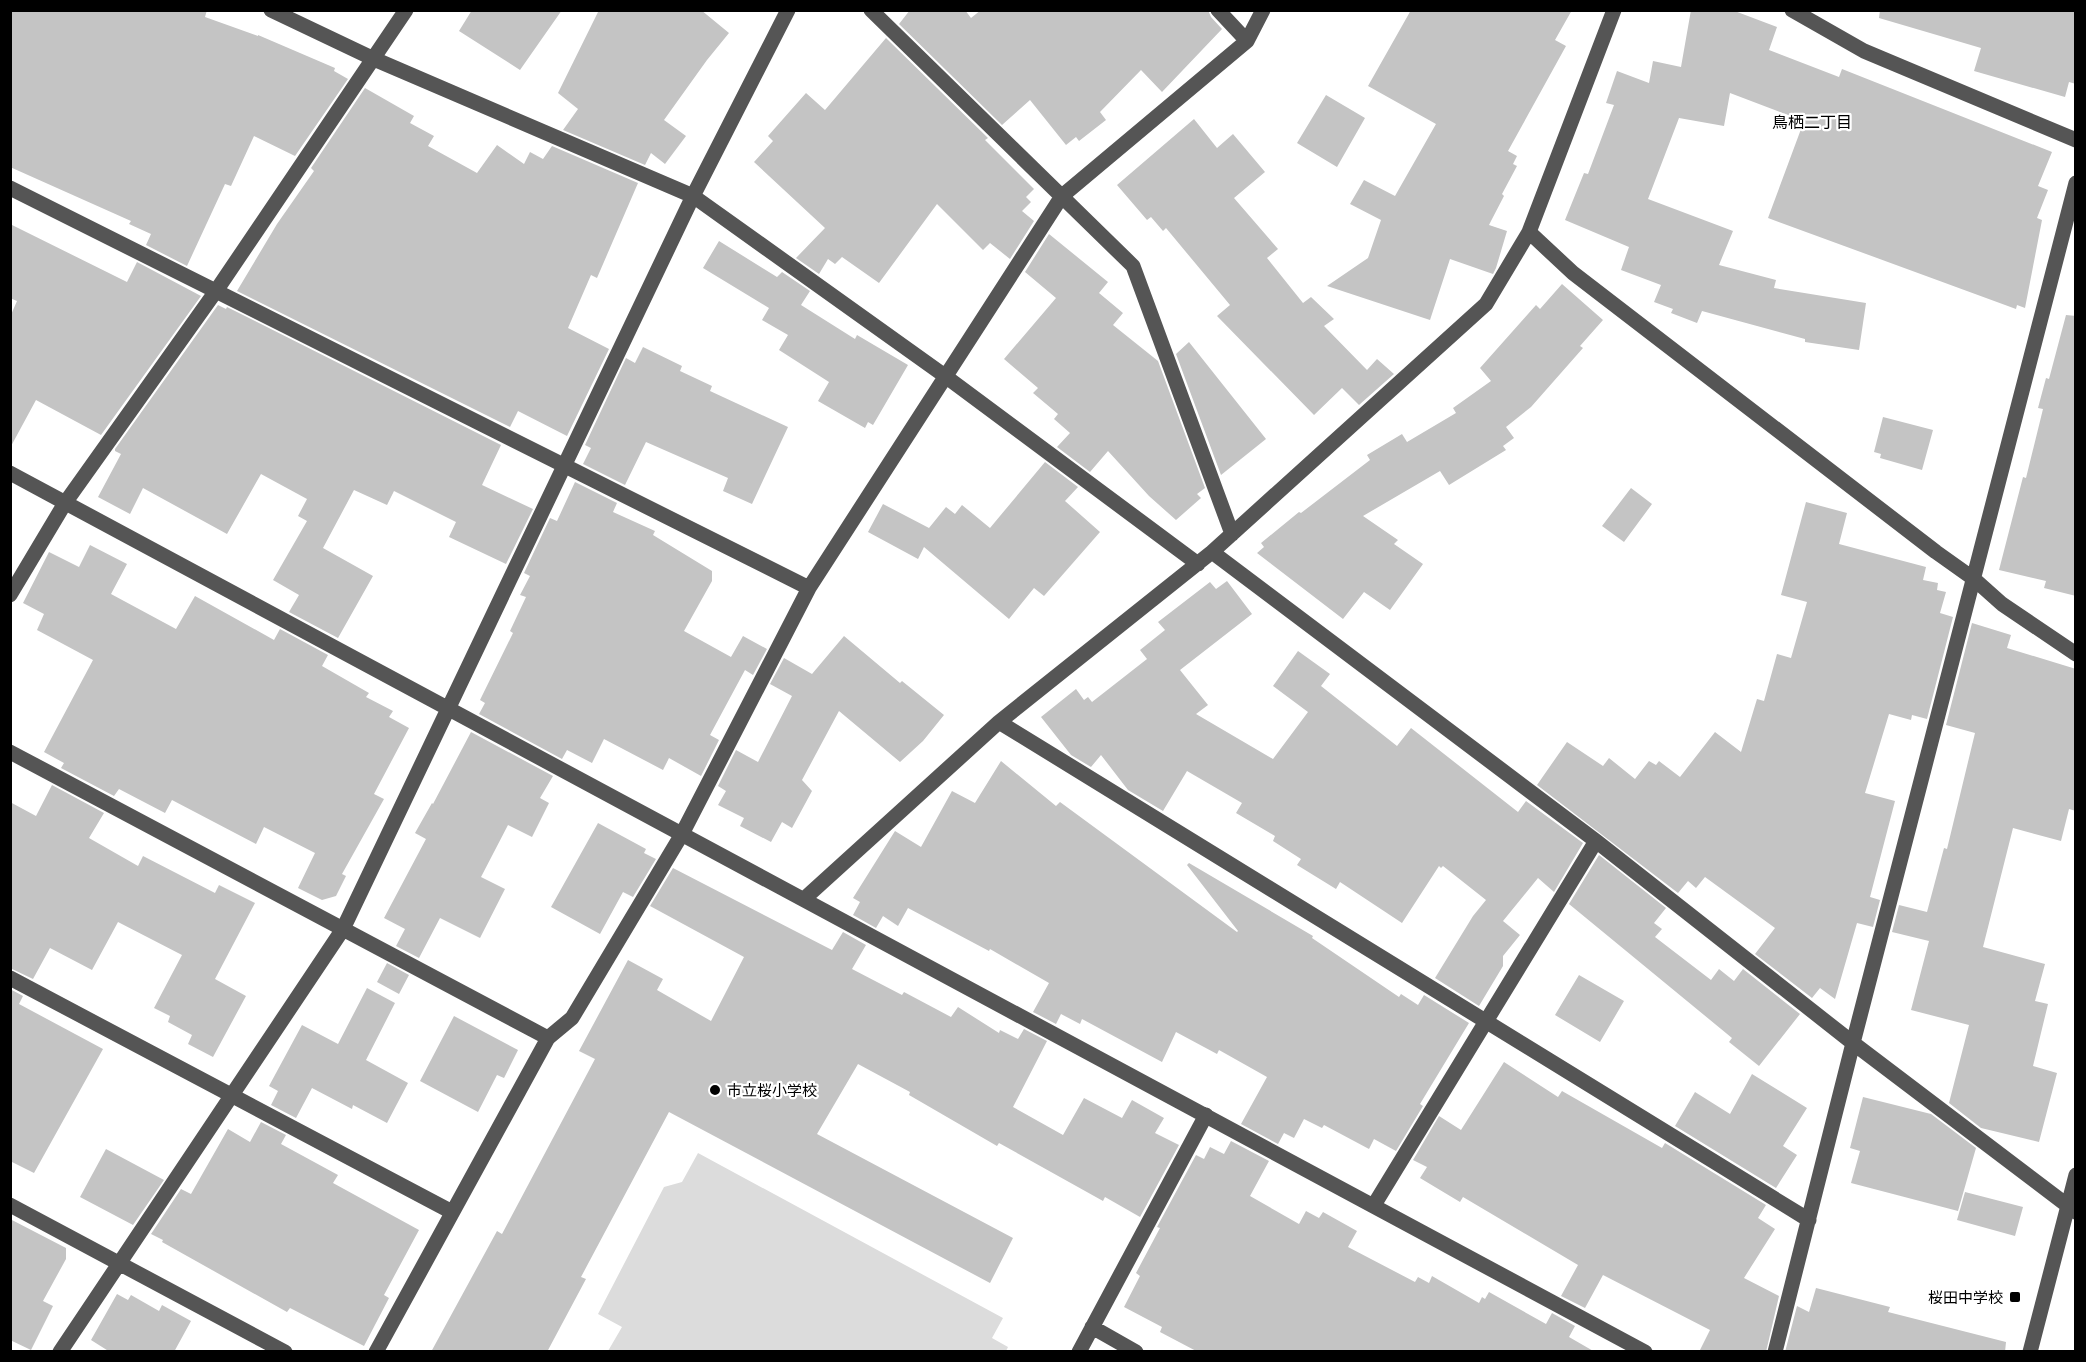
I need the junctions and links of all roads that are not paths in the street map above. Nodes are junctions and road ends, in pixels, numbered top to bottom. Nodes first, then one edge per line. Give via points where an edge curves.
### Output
1 (271, 10) edge
2 (406, 10) edge
3 (788, 10) edge
4 (871, 10) edge
5 (1218, 10) edge
6 (1263, 10) edge
7 (1614, 10) edge
8 (1792, 10) edge
9 (1247, 41) junction
10 (374, 59) junction
11 (2076, 140) edge
12 (2076, 183) edge
13 (10, 188) edge
14 (693, 196) junction
15 (1062, 196) junction
16 (1529, 232) junction
17 (216, 291) junction
18 (945, 376) junction
19 (565, 465) junction
20 (10, 473) edge
21 (65, 503) junction
22 (1232, 534) junction
23 (1212, 552) junction
24 (1198, 564) junction
25 (1974, 579) junction
26 (809, 588) junction
27 (10, 595) edge
28 (2076, 654) edge
29 (448, 708) junction
30 (999, 722) junction
31 (10, 752) edge
32 (682, 834) junction
33 (1596, 841) junction
34 (804, 899) junction
35 (343, 929) junction
36 (10, 978) edge
37 (1486, 1022) junction
38 (548, 1038) junction
39 (1853, 1043) junction
40 (231, 1096) junction
41 (1206, 1115) junction
42 (2076, 1175) edge
43 (10, 1205) edge
44 (1374, 1205) junction
45 (2072, 1209) edge
46 (452, 1212) junction
47 (1809, 1220) junction
48 (119, 1263) junction
49 (1092, 1328) junction
50 (60, 1352) edge
51 (285, 1352) edge
52 (376, 1352) edge
53 (1079, 1352) edge
54 (1136, 1352) edge
55 (1645, 1352) edge
56 (1775, 1352) edge
57 (2030, 1352) edge

1 - 10 street
2 - 10 street
3 - 14 street
4 - 15 street
5 - 9 street
6 - 9 street
7 - 16 street
8 - 11 street via 1864,51
9 - 15 street
10 - 14 street
10 - 17 street
12 - 25 street
13 - 17 street
14 - 18 street
14 - 19 street
15 - 18 street
15 - 22 street via 1133,266
16 - 22 street via 1486,304
16 - 25 street via 1573,273
17 - 19 street
17 - 21 street
18 - 24 street
18 - 26 street
19 - 26 street
19 - 29 street
20 - 21 street
21 - 27 street
21 - 29 street
22 - 23 street
23 - 24 street
23 - 33 street
24 - 30 street
25 - 28 street via 2002,604
25 - 39 street
26 - 32 street
29 - 32 street
29 - 35 street
30 - 34 street
30 - 37 street
31 - 35 street
32 - 34 street
32 - 38 street via 572,1018
33 - 37 street
33 - 39 street
34 - 41 street
35 - 38 street
35 - 40 street
36 - 40 street
37 - 44 street
37 - 47 street
38 - 46 street
39 - 45 street
39 - 47 street
40 - 46 street
40 - 48 street
41 - 44 street
41 - 49 street
42 - 45 street
43 - 48 street
44 - 55 street
45 - 57 street
46 - 52 street
47 - 56 street
48 - 50 street
48 - 51 street
49 - 53 street
49 - 54 street

